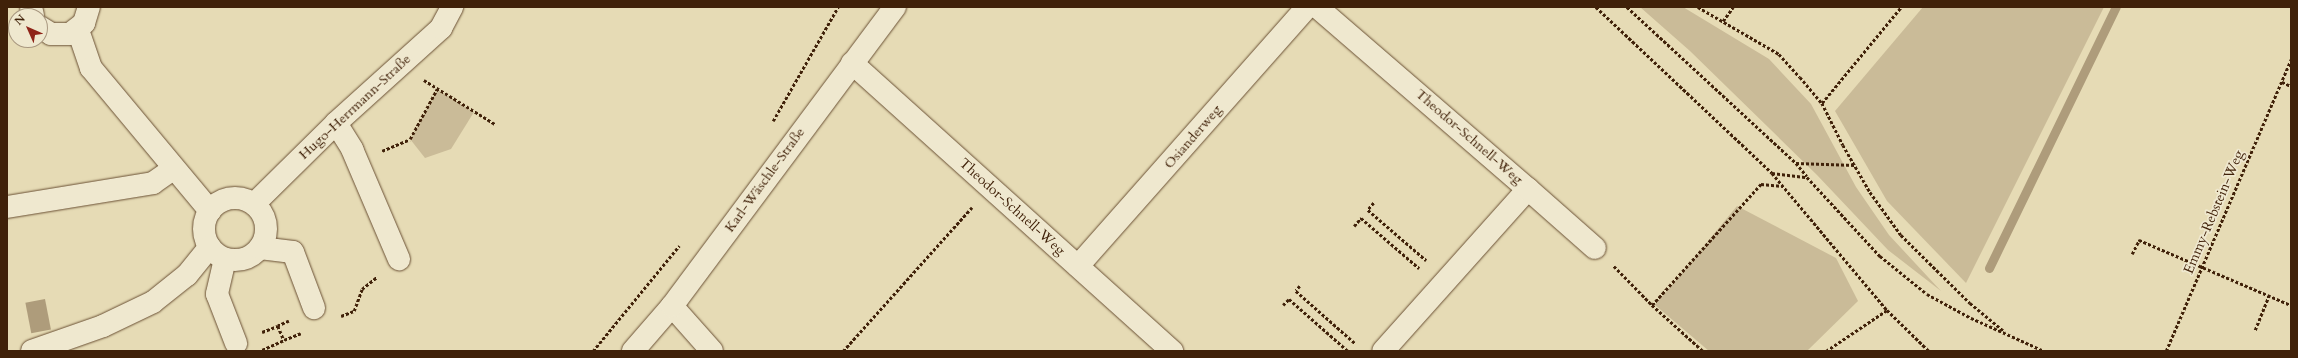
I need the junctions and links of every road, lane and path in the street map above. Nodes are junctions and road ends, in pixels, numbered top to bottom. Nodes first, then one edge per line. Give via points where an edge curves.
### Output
1 (89, 7) edge
2 (452, 7) edge
3 (838, 7) edge
4 (895, 7) edge
5 (1307, 7) edge
6 (1317, 7) edge
7 (1596, 7) edge
8 (1627, 7) edge
9 (1698, 7) edge
10 (1733, 7) edge
11 (1901, 7) edge
12 (1722, 21) junction
13 (78, 30) junction
14 (48, 32) edge
15 (2291, 60) edge
16 (400, 64) junction
17 (852, 64) junction
18 (2282, 82) junction
19 (2291, 86) edge
20 (437, 89) junction
21 (1822, 102) junction
22 (336, 124) junction
23 (495, 124) dead end
24 (769, 127) dead end
25 (357, 160) junction
26 (1796, 163) junction
27 (1855, 165) junction
28 (173, 169) junction
29 (1772, 173) junction
30 (1807, 177) junction
31 (1783, 186) junction
32 (990, 187) junction
33 (1528, 189) junction
34 (1374, 203) dead end
35 (254, 204) junction
36 (7, 207) edge
37 (210, 211) junction
38 (1354, 226) dead end
39 (684, 240) dead end
40 (260, 248) junction
41 (1596, 248) dead end
42 (217, 253) junction
43 (2132, 254) dead end
44 (1422, 257) dead end
45 (400, 259) dead end
46 (1078, 266) junction
47 (2202, 266) junction
48 (1421, 270) dead end
49 (1623, 276) dead end
50 (1300, 286) dead end
51 (2269, 295) junction
52 (1652, 305) junction
53 (2291, 305) edge
54 (672, 306) junction
55 (1283, 306) dead end
56 (314, 308) dead end
57 (1887, 310) junction
58 (2255, 330) dead end
59 (2008, 335) junction
60 (1350, 339) dead end
61 (284, 340) dead end
62 (236, 343) dead end
63 (32, 351) edge
64 (259, 351) edge
65 (593, 351) edge
66 (633, 351) edge
67 (712, 351) edge
68 (842, 351) edge
69 (1172, 351) edge
70 (1348, 351) edge
71 (1383, 351) edge
72 (1703, 351) edge
73 (1826, 351) edge
74 (1929, 351) edge
75 (2044, 351) edge
76 (2166, 351) edge

1 - 13 street via 88,16
2 - 16 street, Hugo-Herrmann-Straße via 441,28
3 - 24 path
4 - 17 street, Karl-Wäschle-Straße
5 - 46 street, Osianderweg
6 - 33 street, Theodor-Schnell-Weg
7 - 29 path
8 - 26 path
9 - 12 path
10 - 12 path
11 - 21 path
12 - 21 path via 1779,54
13 - 14 street via 61,36
13 - 28 street via 91,68
15 - 18 path, Emmy-Rebstein-Weg
16 - 20 path
16 - 22 street, Hugo-Herrmann-Straße
17 - 32 street, Theodor-Schnell-Weg
17 - 54 street, Karl-Wäschle-Straße
18 - 19 path
18 - 47 path, Emmy-Rebstein-Weg
20 - 23 path
20 - 25 path via 410,139
21 - 27 path
22 - 25 street
22 - 35 street, Hugo-Herrmann-Straße
25 - 45 street
26 - 27 path
26 - 30 path
27 - 59 path via 1901,235 1965,299
28 - 36 street via 153,183
28 - 37 street
29 - 30 path
29 - 31 path
30 - 59 path via 1880,256 1927,294
31 - 52 path via 1760,184
31 - 57 path
32 - 46 street, Theodor-Schnell-Weg
32 - 68 path
33 - 41 street
33 - 71 street, Theodor-Schnell-Weg
34 - 44 path via 1368,210
35 - 37 street via 236,198 217,204
35 - 40 street via 261,211 266,229
37 - 42 street via 204,229
38 - 48 path via 1362,218
39 - 65 path
40 - 42 street via 244,259
40 - 56 street via 293,252
42 - 62 street via 217,294
42 - 63 street via 153,302 103,326
43 - 47 path via 2139,240
46 - 69 street, Theodor-Schnell-Weg
47 - 51 path
47 - 76 path, Emmy-Rebstein-Weg
49 - 52 path
50 - 60 path via 1296,291
51 - 53 path
51 - 58 path
52 - 72 path
54 - 66 street, Karl-Wäschle-Straße
54 - 67 street
55 - 70 path via 1289,299
57 - 73 path
57 - 74 path
59 - 75 path
61 - 64 path

